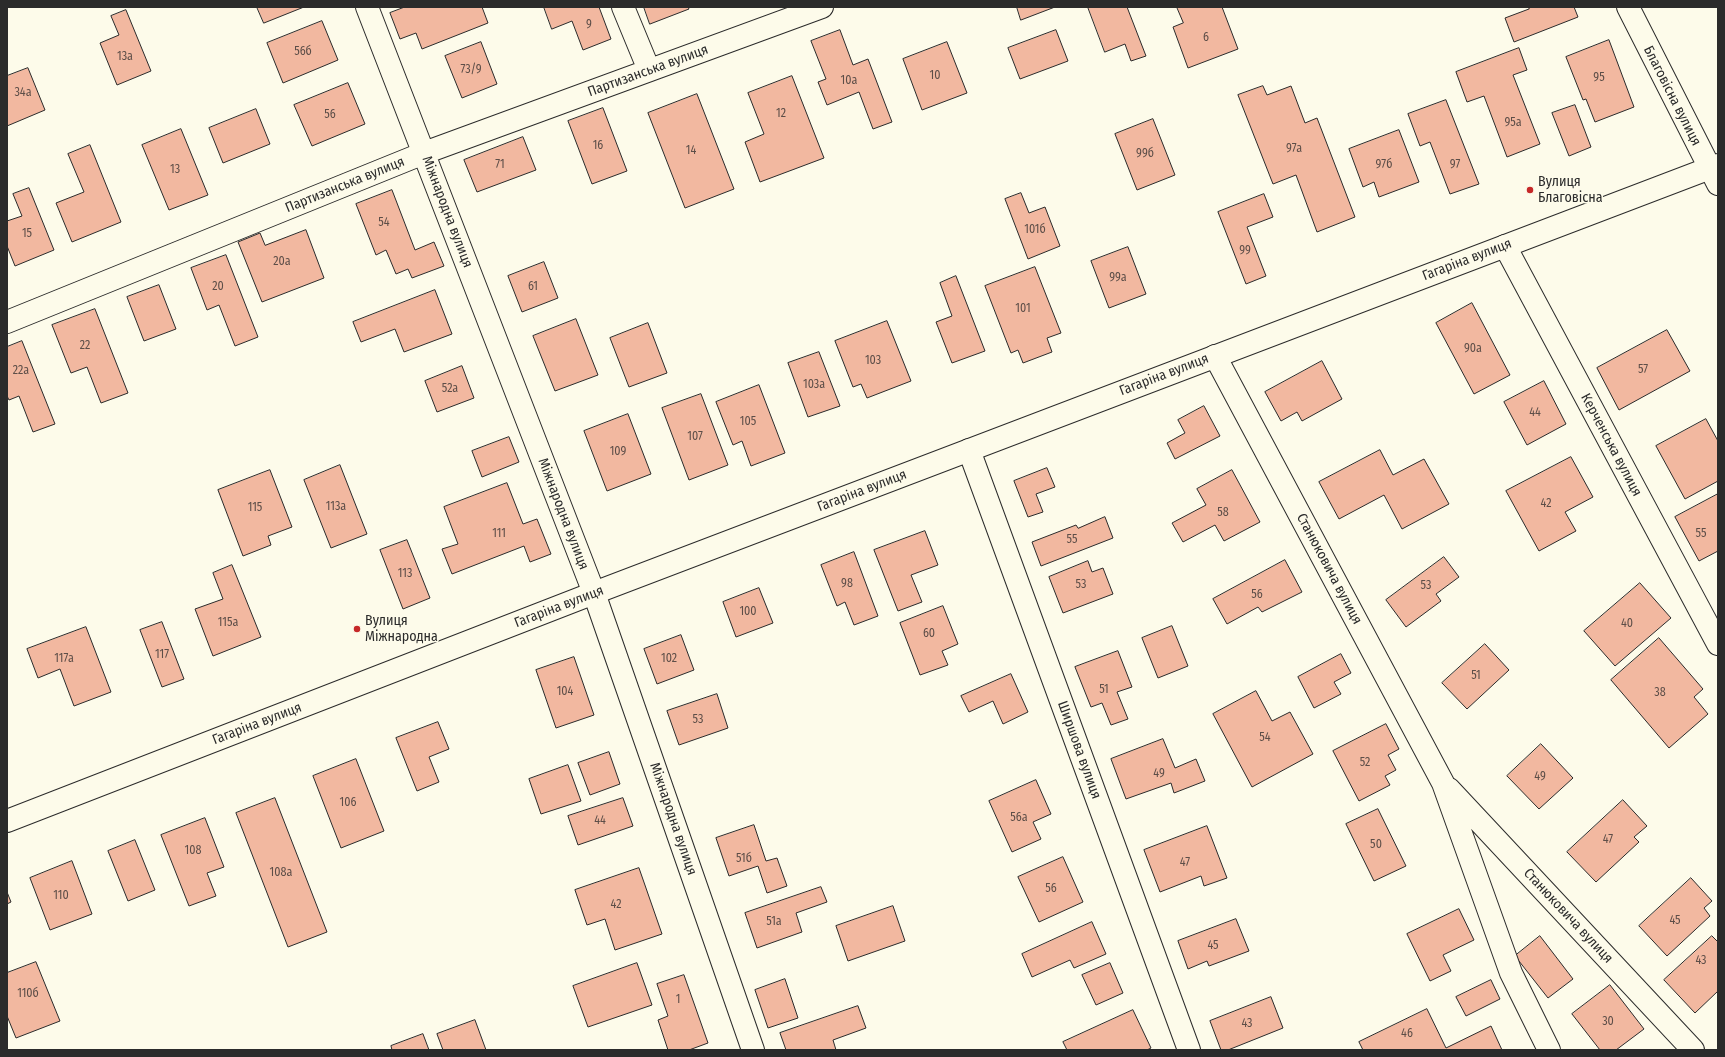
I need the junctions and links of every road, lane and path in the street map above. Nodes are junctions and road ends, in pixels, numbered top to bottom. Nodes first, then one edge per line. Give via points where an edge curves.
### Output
1 (367, 7) edge
2 (622, 7) edge
3 (822, 7) edge
4 (1628, 7) edge
5 (649, 70) junction
6 (424, 153) junction
7 (1715, 172) edge
8 (1505, 246) junction
9 (7, 322) edge
10 (1215, 356) junction
11 (969, 450) junction
12 (594, 593) junction
13 (1718, 644) edge
14 (1443, 783) junction
15 (7, 821) edge
16 (753, 1050) edge
17 (1189, 1050) edge
18 (1549, 1050) edge
19 (1693, 1050) edge

1 - 6 street, Міжнародна вулиця
2 - 5 street
3 - 5 street, Партизанська вулиця
4 - 7 street, Благовісна вулиця
5 - 6 street, Партизанська вулиця
6 - 9 street, Партизанська вулиця
6 - 12 street, Міжнародна вулиця
7 - 8 street, Гагаріна вулиця
8 - 10 street, Гагаріна вулиця
8 - 13 street, Керченська вулиця
10 - 11 street, Гагаріна вулиця
10 - 14 street, Станюковича вулиця
11 - 12 street, Гагаріна вулиця
11 - 17 street, Ширшова вулиця
12 - 15 street, Гагаріна вулиця
12 - 16 street, Міжнародна вулиця
14 - 18 street, Станюковича вулиця via 1511,973
14 - 19 street, Станюковича вулиця

